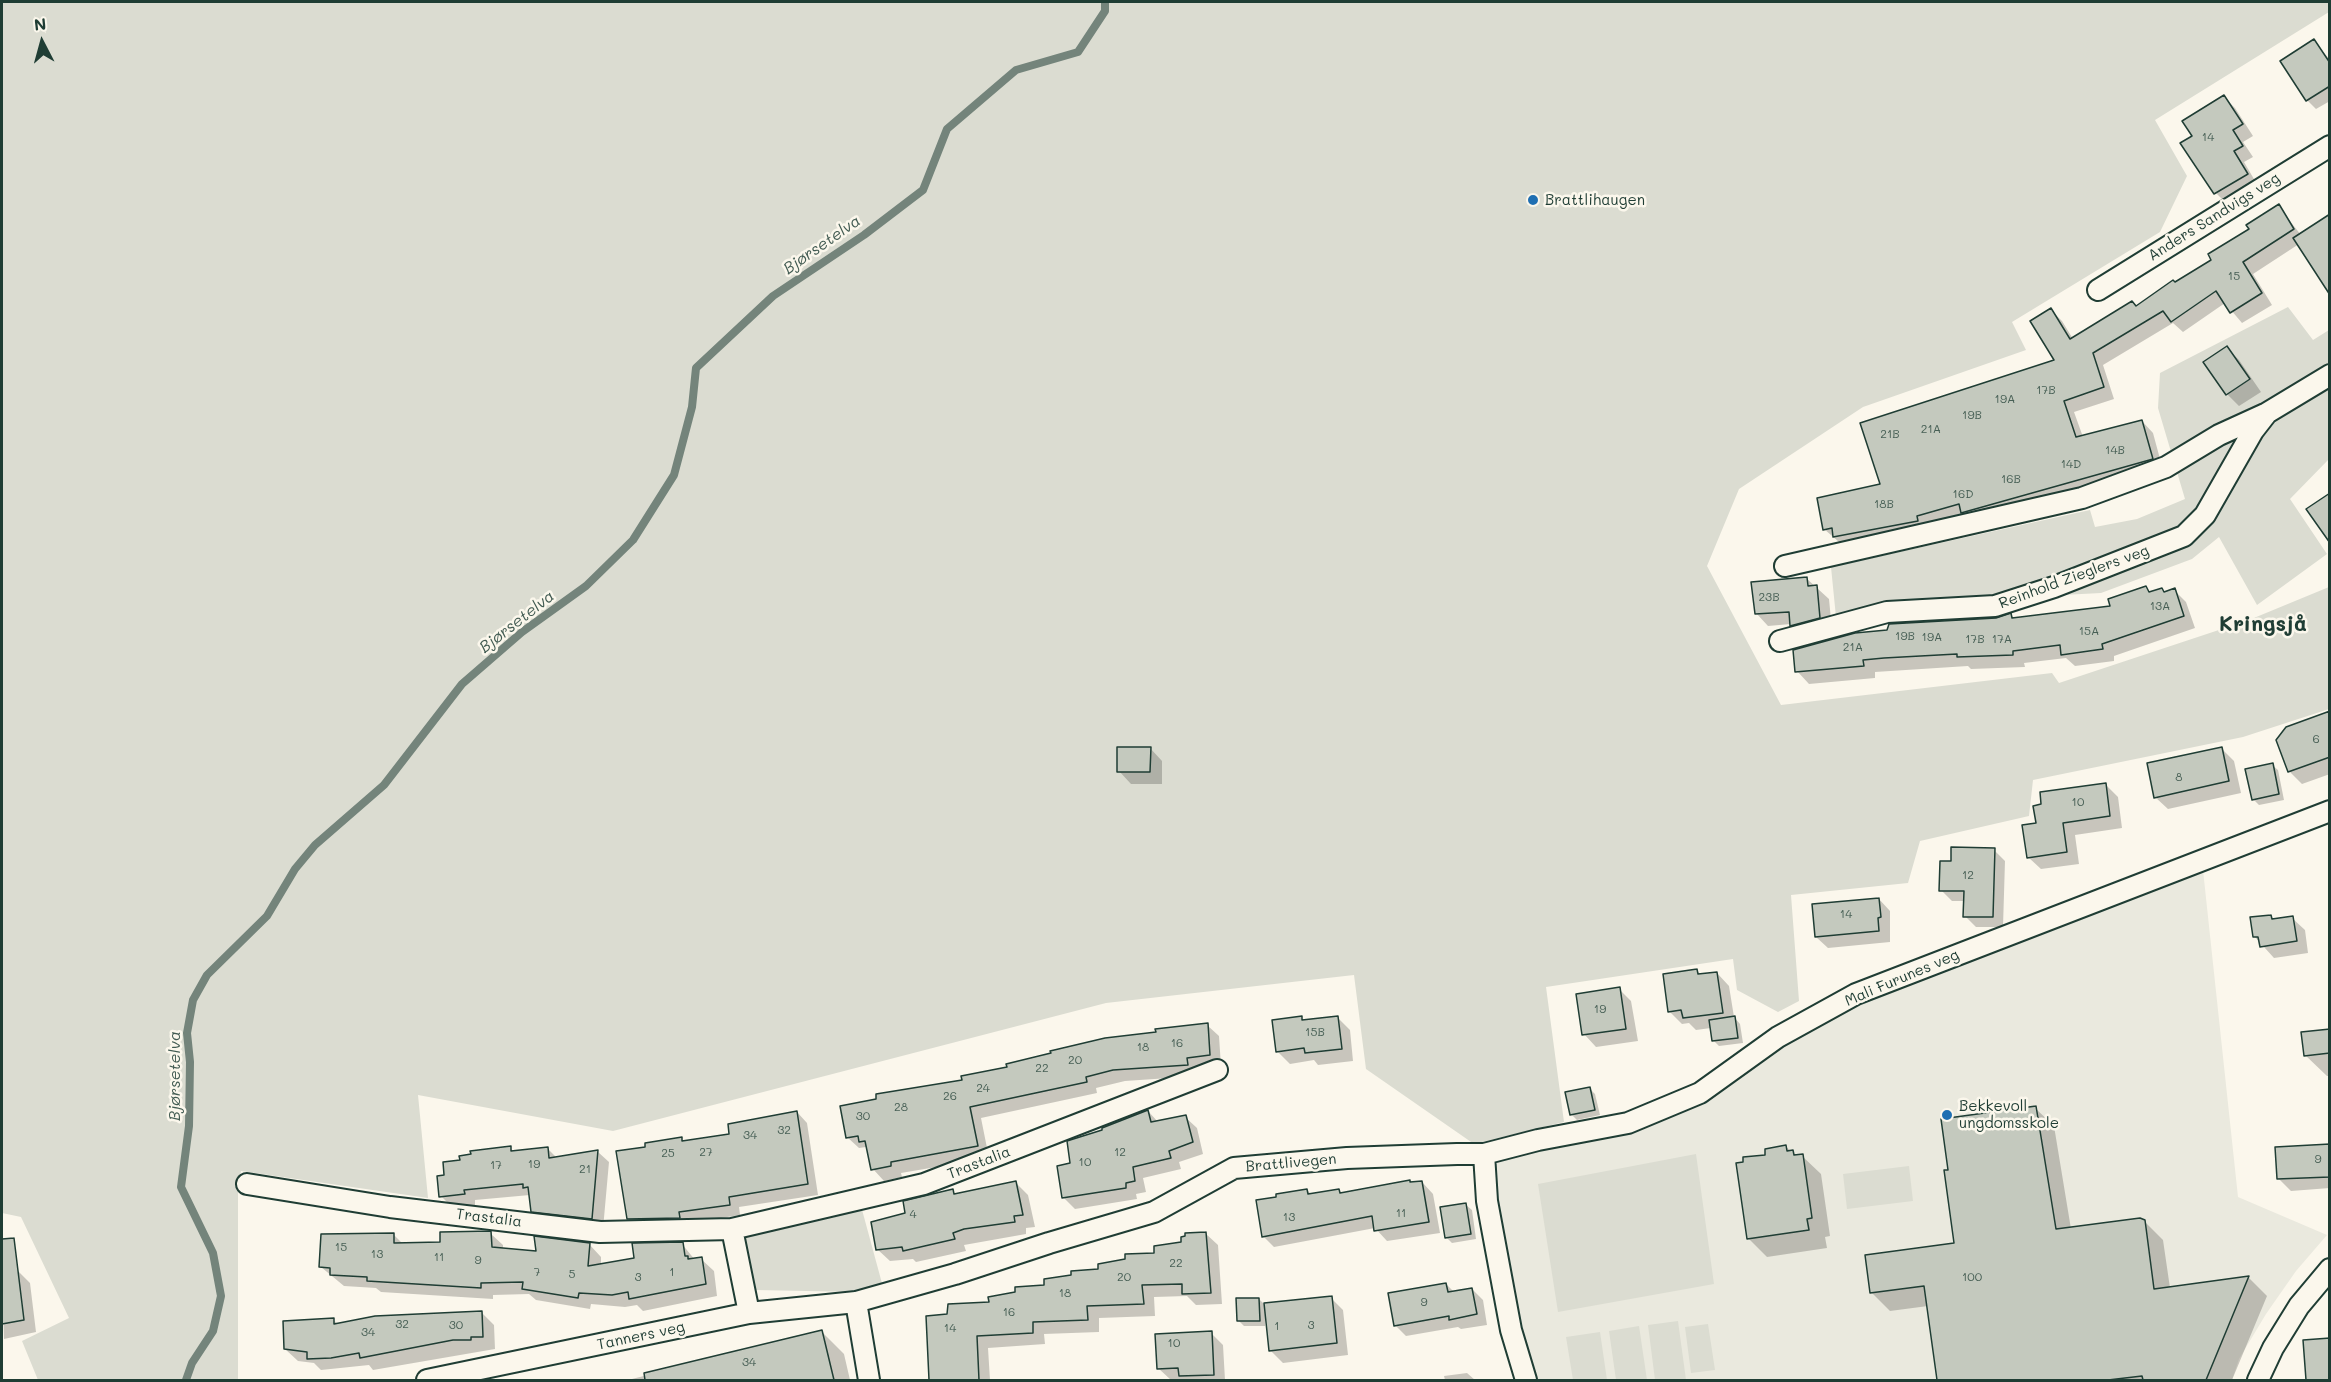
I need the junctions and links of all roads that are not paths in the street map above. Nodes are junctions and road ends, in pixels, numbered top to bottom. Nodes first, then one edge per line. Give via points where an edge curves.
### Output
1 (2330, 146) edge
2 (2098, 290) dead end
3 (2330, 375) edge
4 (2267, 412) junction
5 (1785, 566) dead end
6 (1780, 640) dead end
7 (2330, 811) edge
8 (1217, 1070) dead end
9 (1484, 1154) junction
10 (248, 1184) dead end
11 (732, 1229) junction
12 (2330, 1269) edge
13 (856, 1302) junction
14 (749, 1313) junction
15 (427, 1380) edge
16 (869, 1380) edge
17 (1526, 1380) edge
18 (2258, 1380) edge

1 - 2 street, Anders Sandvigs veg
3 - 4 street, Reinhold Zieglers veg
4 - 5 street, Reinhold Zieglers veg via 2166,467 2082,498
4 - 6 street, Reinhold Zieglers veg via 2205,515 2184,536 1995,606 1887,612
7 - 9 street, Mali Furunes veg via 1856,994 1778,1037 1700,1093 1628,1123
8 - 11 street, Trastalia via 924,1184
9 - 13 street, Brattlivegen via 1357,1158 1234,1168 1154,1212
9 - 17 street via 1487,1201 1511,1330
10 - 11 street, Trastalia via 390,1207 600,1232
11 - 14 street
12 - 18 street via 2299,1306 2272,1348
13 - 14 street, Tanners veg
13 - 16 street
14 - 15 street, Tanners veg

